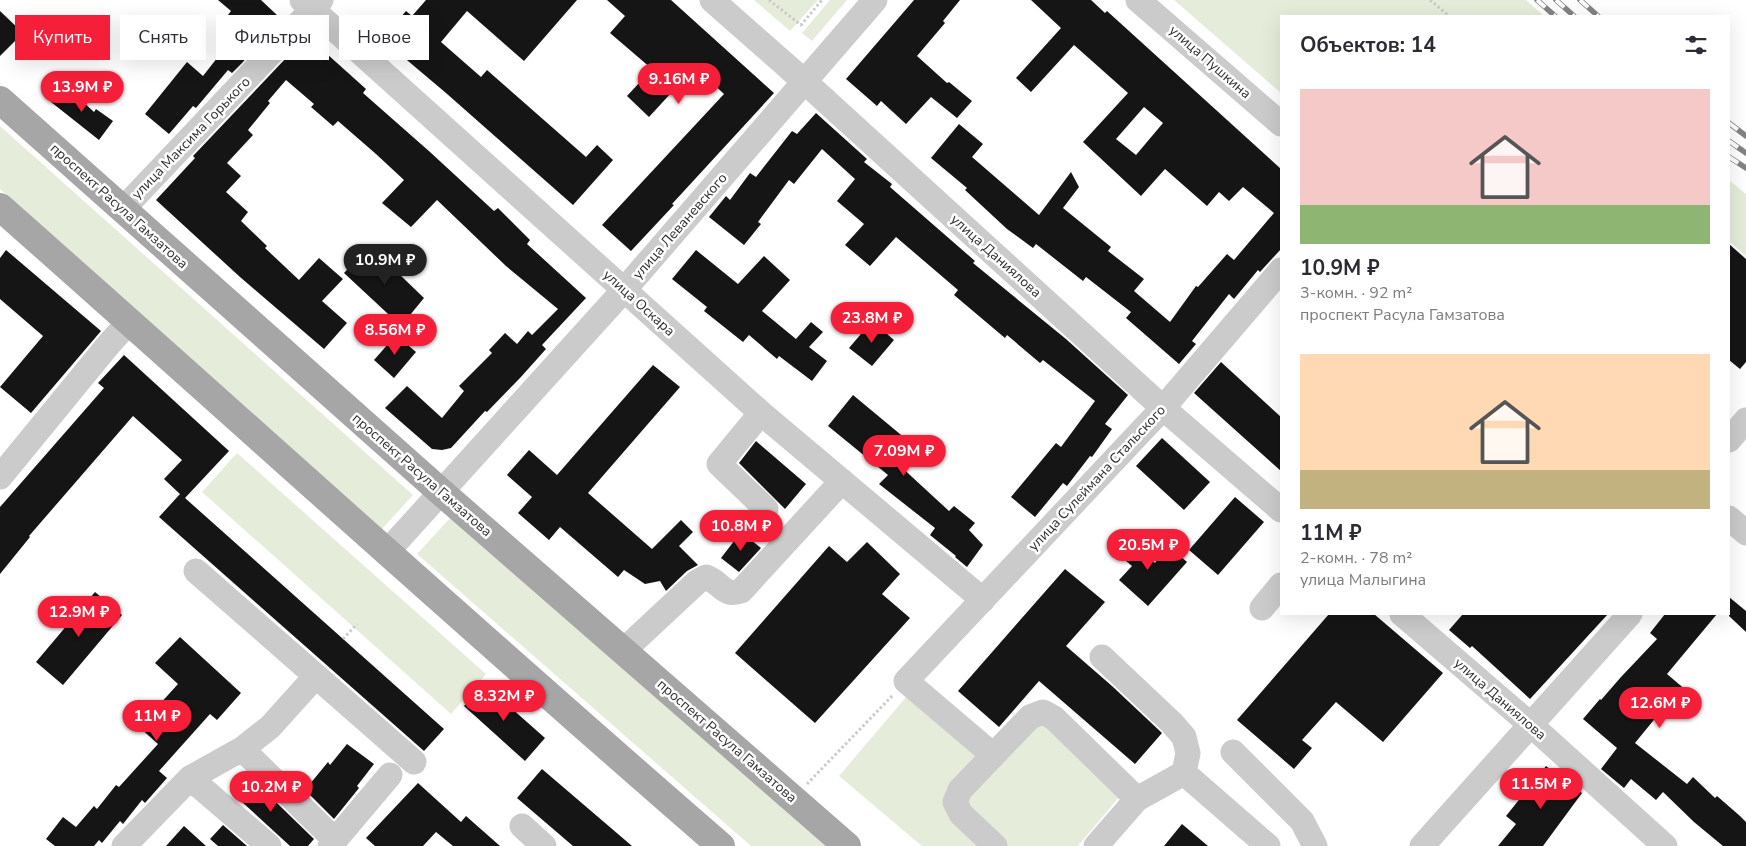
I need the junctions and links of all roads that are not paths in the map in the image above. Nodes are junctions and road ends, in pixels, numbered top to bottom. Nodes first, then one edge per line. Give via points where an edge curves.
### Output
1 (712, 0) edge
2 (875, 0) edge
3 (1138, 0) edge
4 (312, 3) edge
5 (805, 82) junction
6 (0, 100) edge
7 (1280, 123) edge
8 (0, 207) edge
9 (122, 210) junction
10 (1280, 271) edge
11 (624, 290) junction
12 (130, 321) junction
13 (1163, 408) junction
14 (761, 413) junction
15 (1746, 420) edge
16 (1730, 439) edge
17 (0, 477) edge
18 (842, 482) junction
19 (441, 492) junction
20 (766, 509) dead end
21 (1280, 509) edge
22 (1730, 519) edge
23 (1746, 533) edge
24 (386, 553) junction
25 (196, 571) dead end
26 (1280, 586) edge
27 (983, 600) junction
28 (1262, 608) dead end
29 (1403, 615) edge
30 (1629, 615) edge
31 (623, 651) junction
32 (1102, 657) dead end
33 (316, 676) junction
34 (1531, 725) junction
35 (242, 749) junction
36 (1233, 752) dead end
37 (993, 755) junction
38 (414, 762) dead end
39 (1184, 773) junction
40 (390, 776) dead end
41 (190, 778) junction
42 (1137, 799) junction
43 (522, 826) dead end
44 (333, 843) edge
45 (124, 846) edge
46 (268, 846) edge
47 (544, 846) edge
48 (721, 846) edge
49 (847, 846) edge
50 (995, 846) edge
51 (1096, 846) edge
52 (1268, 846) edge
53 (1315, 846) edge
54 (1422, 846) edge
55 (1665, 846) edge

1 - 5 street, улица Даниялова
2 - 5 street, улица Леваневского
3 - 7 street, улица Пушкина
4 - 9 street, улица Максима Горького
4 - 11 street, улица Оскара
5 - 11 street, улица Леваневского
5 - 13 street, улица Даниялова
6 - 9 main road, проспект Расула Гамзатова
8 - 12 main road
9 - 19 main road, проспект Расула Гамзатова
10 - 13 street, улица Сулеймана Стальского
11 - 14 street, улица Оскара
11 - 19 street, улица Леваневского
12 - 17 street
12 - 24 main road
13 - 21 street, улица Даниялова
13 - 27 street, улица Сулеймана Стальского
14 - 18 street, улица Оскара
14 - 20 street via 719,464
15 - 16 street
18 - 27 street, улица Оскара
18 - 31 street via 741,591 726,592 715,580 706,578 697,582
19 - 24 street, улица Леваневского
19 - 31 main road, проспект Расула Гамзатова
22 - 23 street
24 - 48 main road
25 - 33 street
26 - 28 street
27 - 37 street, улица Сулеймана Стальского via 906,681
29 - 34 street, улица Даниялова via 1468,664
30 - 34 street
31 - 49 main road, проспект Расула Гамзатова
32 - 39 street via 1184,737 1188,753
33 - 35 street via 270,727
33 - 38 street
34 - 54 street
34 - 55 street, улица Даниялова
35 - 41 street
35 - 44 street
36 - 53 street via 1302,821
37 - 42 street via 1030,717 1043,712 1054,718
37 - 50 street via 960,790 955,802 960,814
39 - 42 street
39 - 52 street
40 - 44 street
41 - 45 street
41 - 46 street
42 - 51 street
43 - 47 street

